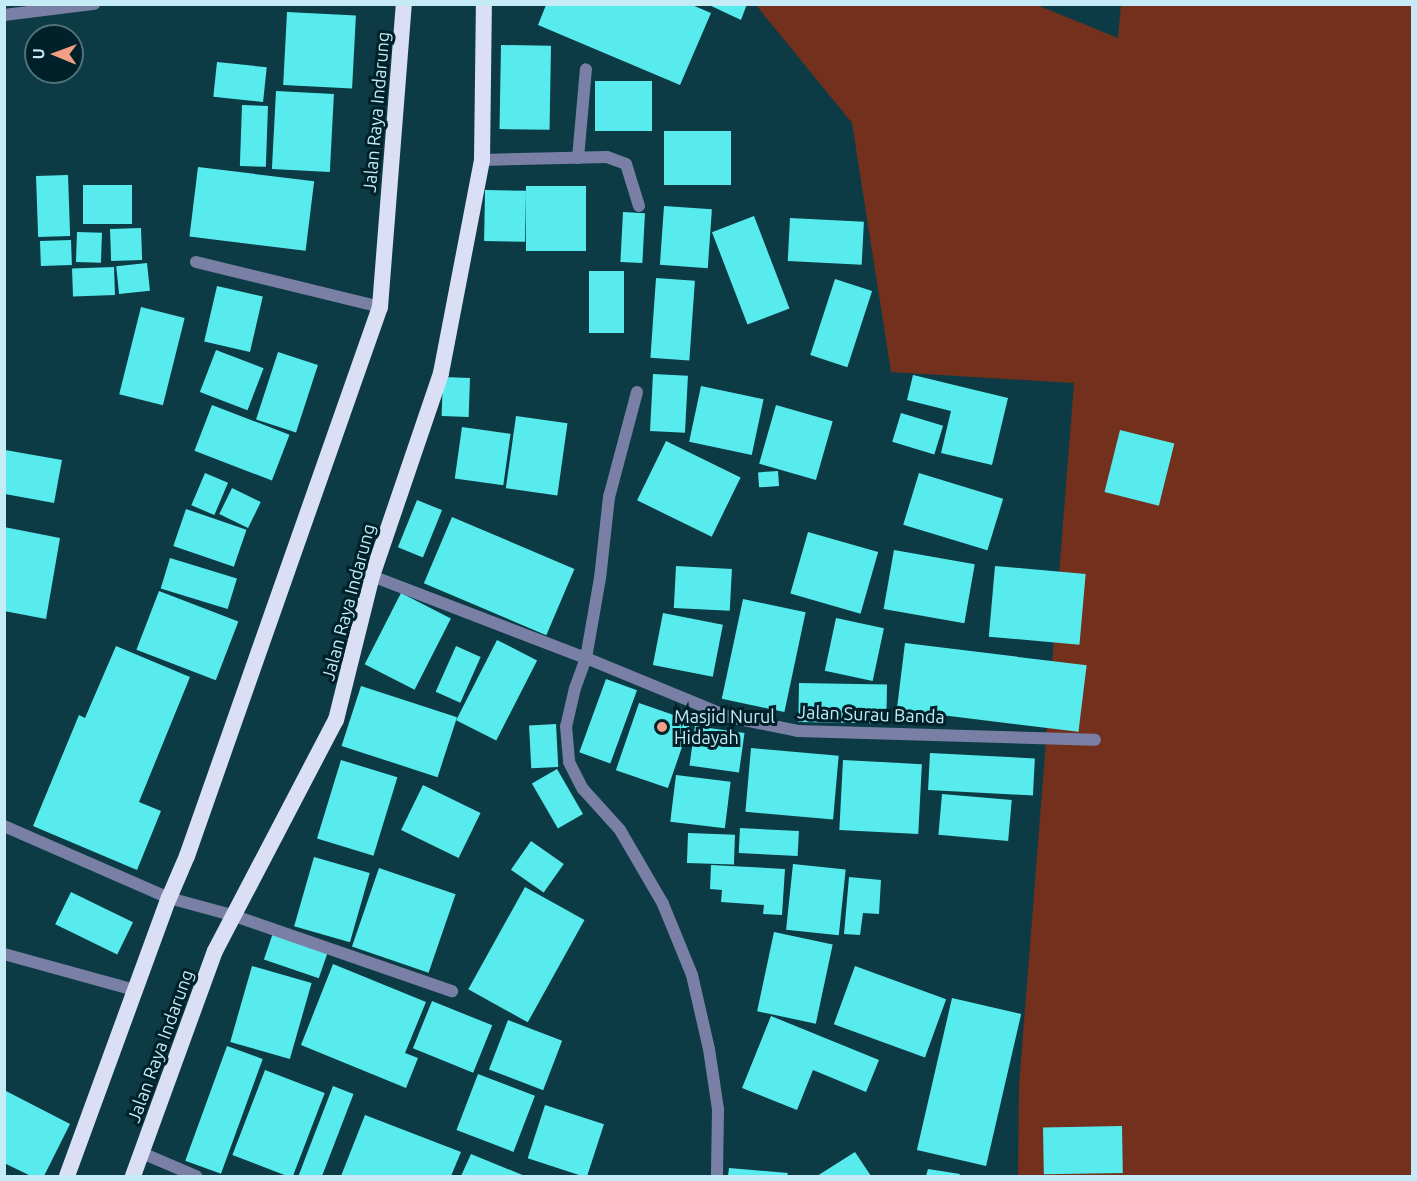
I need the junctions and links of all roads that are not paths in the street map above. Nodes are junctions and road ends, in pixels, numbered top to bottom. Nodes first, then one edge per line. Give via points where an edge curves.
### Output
1 (94, 4) edge
2 (404, 4) edge
3 (484, 4) edge
4 (4, 15) edge
5 (586, 69) dead end
6 (578, 158) junction
7 (482, 160) junction
8 (639, 206) dead end
9 (196, 262) dead end
10 (380, 307) junction
11 (637, 392) dead end
12 (372, 576) junction
13 (586, 658) junction
14 (1095, 740) dead end
15 (4, 826) edge
16 (169, 898) junction
17 (232, 915) junction
18 (4, 954) edge
19 (135, 990) junction
20 (452, 991) dead end
21 (142, 1153) junction
22 (68, 1176) edge
23 (133, 1176) edge
24 (196, 1176) edge
25 (717, 1176) edge

1 - 4 street
2 - 10 highway, Jalan Raya Indarung
3 - 7 highway, Jalan Raya Indarung
5 - 6 street
6 - 7 street
6 - 8 street via 607,157 626,164
7 - 12 highway, Jalan Raya Indarung via 441,373
9 - 10 street
10 - 16 highway, Jalan Raya Indarung
11 - 13 street via 609,497
12 - 13 street, Jalan Surau Banda
12 - 17 highway, Jalan Raya Indarung via 336,720
13 - 14 street, Jalan Surau Banda via 729,717 798,731
13 - 25 street via 566,726 569,762 583,789 626,839 663,904 692,975 718,1109
15 - 16 street
16 - 17 street
16 - 19 highway, Jalan Raya Indarung
17 - 20 street
17 - 21 highway, Jalan Raya Indarung via 215,951
18 - 19 street
19 - 22 highway, Jalan Raya Indarung
21 - 23 highway, Jalan Raya Indarung
21 - 24 street

